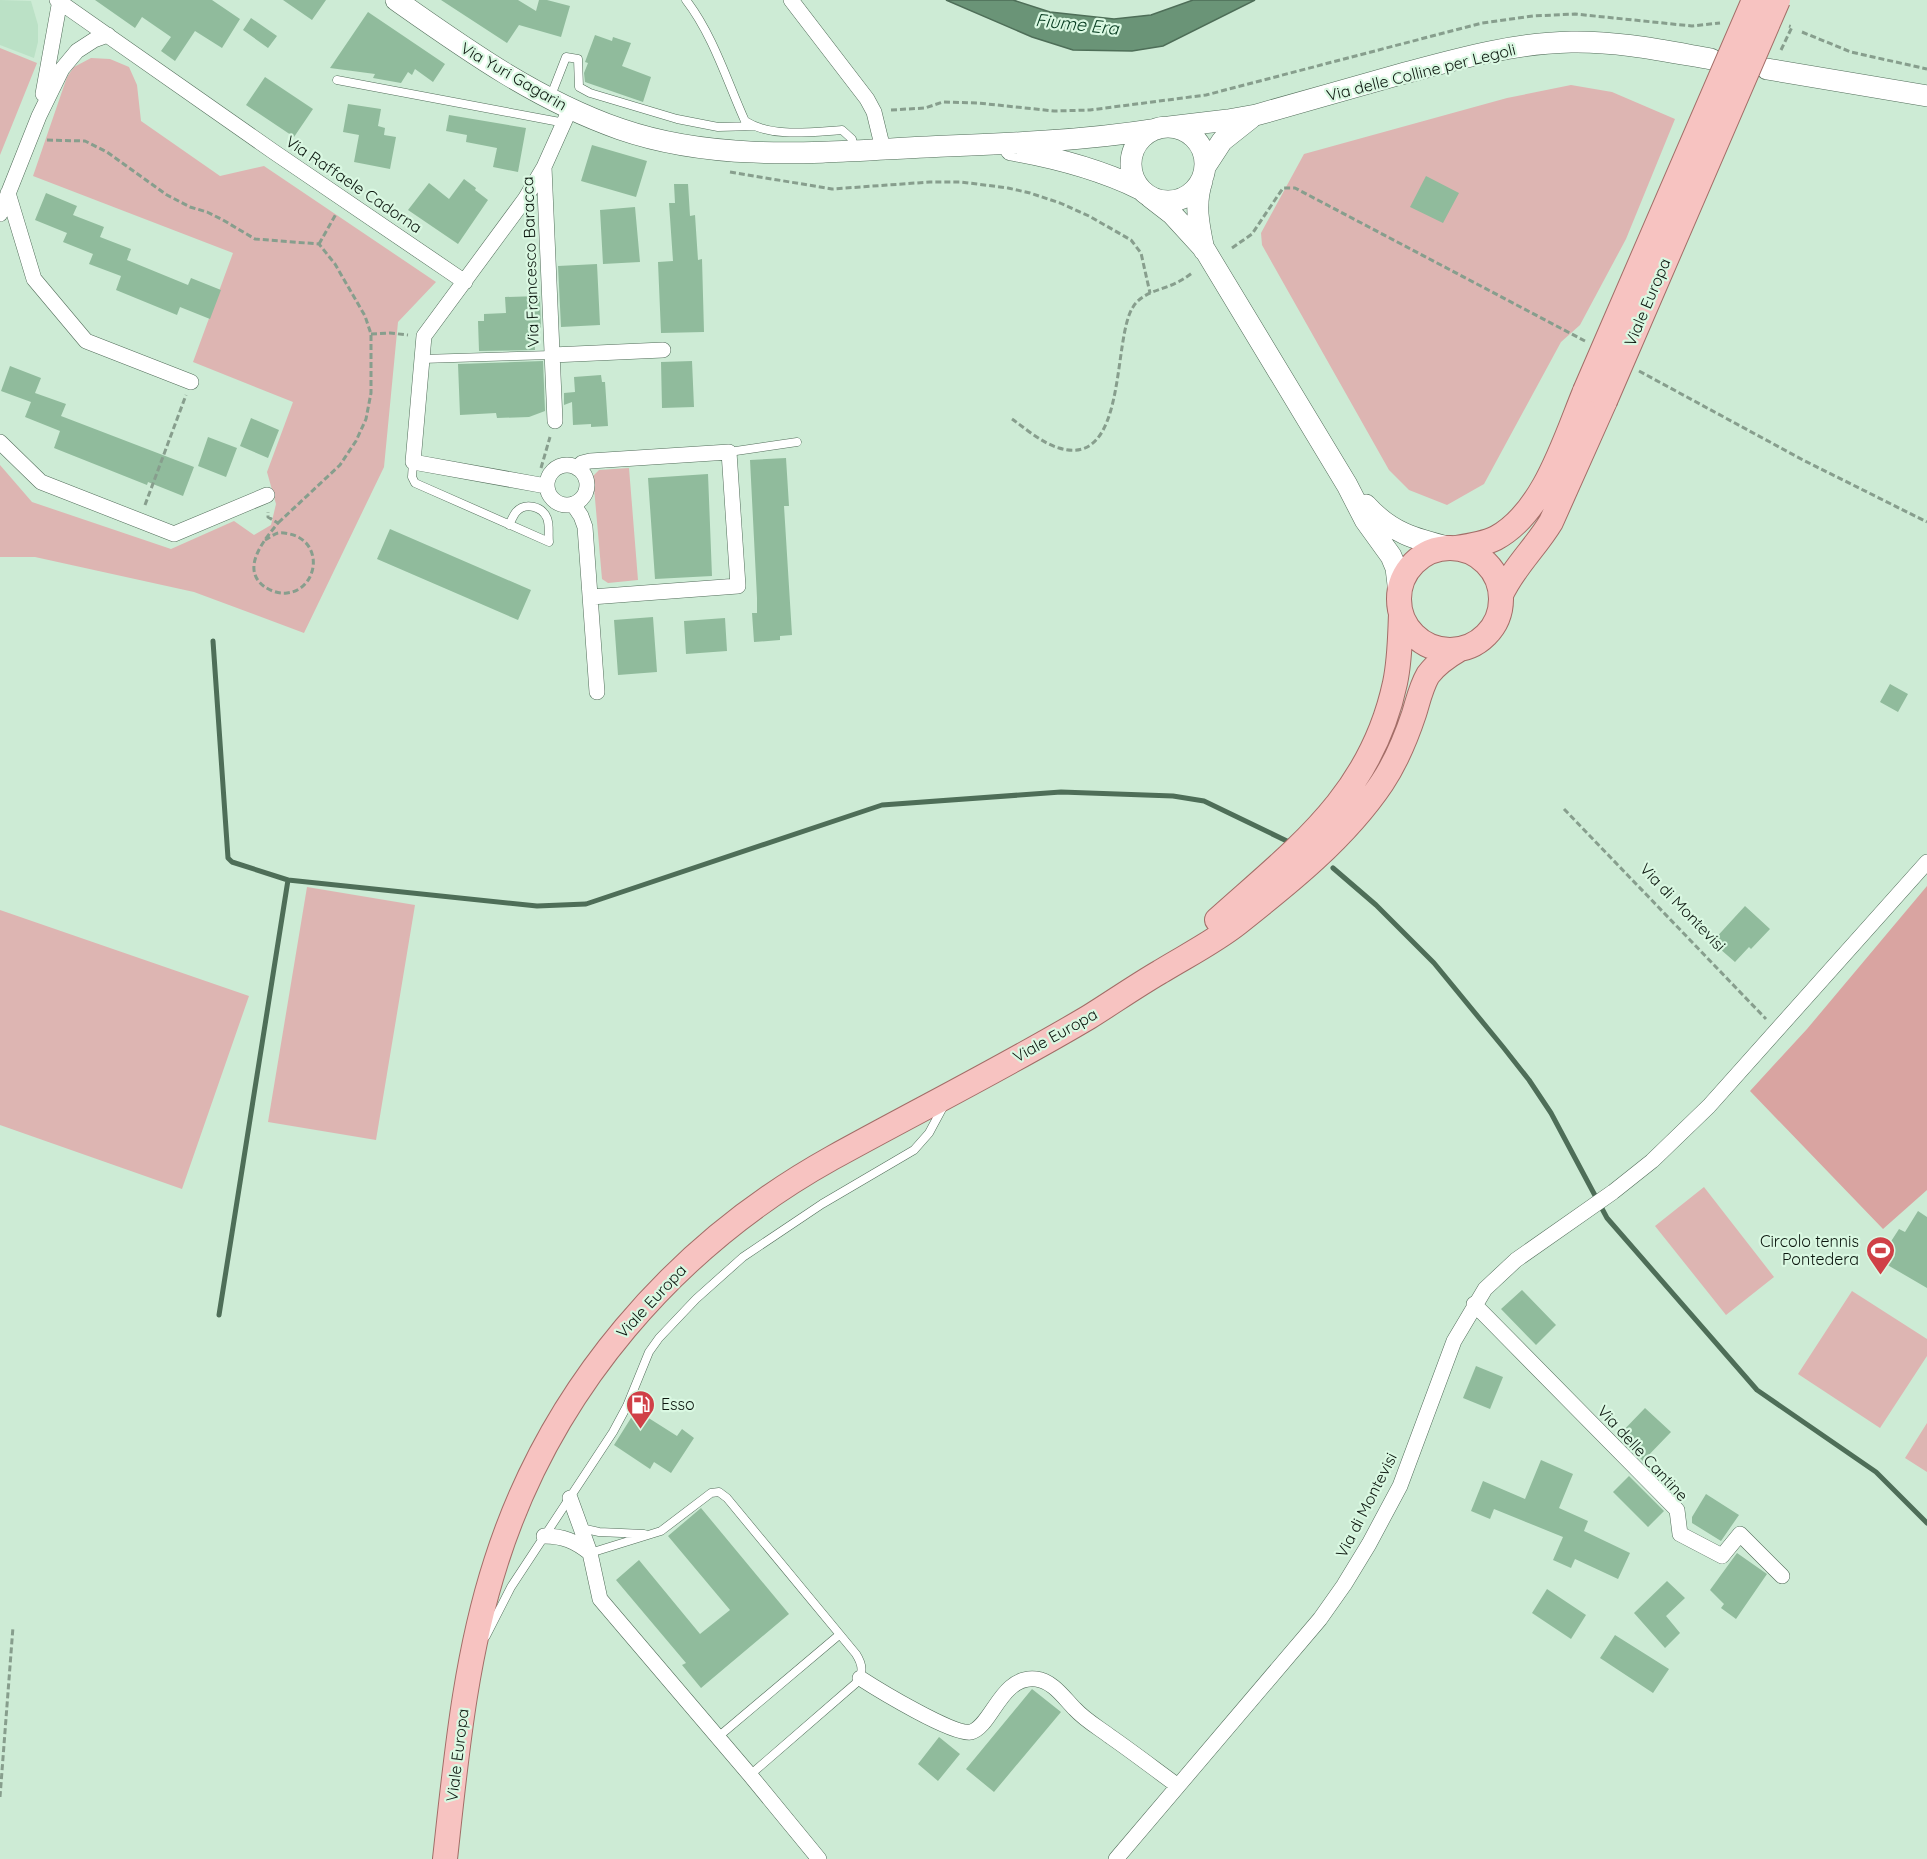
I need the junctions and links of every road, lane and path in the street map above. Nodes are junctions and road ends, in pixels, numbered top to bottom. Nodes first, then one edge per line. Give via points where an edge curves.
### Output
1 (396, 0) edge
2 (686, 0) edge
3 (791, 0) edge
4 (1754, 0) edge
5 (1778, 0) edge
6 (58, 1) edge
7 (1730, 22) dead end
8 (1802, 32) dead end
9 (108, 35) junction
10 (1711, 59) dead end
11 (1767, 69) dead end
12 (1927, 69) edge
13 (337, 80) dead end
14 (1927, 96) edge
15 (550, 99) junction
16 (874, 112) junction
17 (1256, 115) junction
18 (39, 116) junction
19 (567, 116) junction
20 (754, 126) junction
21 (1163, 128) junction
22 (31, 136) junction
23 (978, 145) junction
24 (854, 149) junction
25 (883, 149) junction
26 (544, 167) junction
27 (728, 172) dead end
28 (1204, 173) junction
29 (8, 193) junction
30 (1145, 193) junction
31 (344, 199) junction
32 (0, 214) edge
33 (319, 244) junction
34 (1232, 248) dead end
35 (1205, 250) junction
36 (1192, 273) dead end
37 (465, 282) junction
38 (1150, 293) junction
39 (371, 334) junction
40 (424, 336) junction
41 (1589, 344) dead end
42 (663, 350) dead end
43 (552, 355) junction
44 (421, 359) junction
45 (1636, 369) dead end
46 (191, 382) joint
47 (1595, 396) junction
48 (1012, 419) dead end
49 (555, 421) joint
50 (0, 442) edge
51 (797, 442) dead end
52 (729, 452) junction
53 (413, 462) junction
54 (577, 468) junction
55 (542, 485) junction
56 (1347, 485) junction
57 (267, 495) joint
58 (573, 504) junction
59 (139, 520) junction
60 (1927, 522) edge
61 (278, 523) junction
62 (509, 525) junction
63 (265, 540) junction
64 (1453, 548) junction
65 (1501, 595) junction
66 (591, 597) junction
67 (1400, 603) junction
68 (1461, 649) junction
69 (597, 692) dead end
70 (1564, 809) dead end
71 (1927, 862) edge
72 (1159, 972) junction
73 (1777, 1030) junction
74 (949, 1094) junction
75 (1474, 1304) junction
76 (570, 1498) junction
77 (581, 1528) junction
78 (654, 1534) junction
79 (544, 1536) junction
80 (590, 1553) junction
81 (1782, 1576) dead end
82 (13, 1627) dead end
83 (839, 1635) junction
84 (468, 1672) junction
85 (860, 1678) junction
86 (718, 1737) junction
87 (750, 1775) junction
88 (1178, 1786) junction
89 (0, 1797) edge
90 (445, 1859) edge
91 (819, 1859) edge
92 (1116, 1859) edge

1 - 15 street, Via Yuri Gagarin via 482,59
2 - 20 lane via 708,38 745,121
3 - 16 street
4 - 47 main road, Viale Europa, bridge
5 - 47 main road, Viale Europa, bridge
6 - 9 street, Via Raffaele Cadorna
6 - 18 street
7 - 16 path via 1692,26 1575,14 1533,16 1471,26 1206,95 1090,110 944,102 925,108
8 - 12 path via 1851,52
9 - 18 street via 84,45 71,57
9 - 31 street, Via Raffaele Cadorna
10 - 17 street, Via delle Colline per Legoli via 1597,42 1528,45 1455,60
11 - 14 street
13 - 19 lane
15 - 19 street, Via Yuri Gagarin
15 - 20 lane via 562,64 566,57 572,57 578,59 579,87 590,93 677,119 718,127
16 - 25 street
17 - 21 street, Via delle Colline per Legoli
17 - 28 street via 1229,134
18 - 22 street
19 - 24 street, Via Yuri Gagarin via 681,144 739,152
19 - 26 street
20 - 24 lane via 771,131 842,130 852,139
21 - 23 street, Via delle Colline per Legoli
21 - 28 street via 1181,129 1200,144
21 - 30 street via 1146,135 1132,155 1134,179
22 - 29 street
22 - 33 path via 41,140 85,141 167,195 255,239
23 - 25 street
23 - 30 street via 1079,164
24 - 25 street
26 - 37 street
26 - 43 street, Via Francesco Baracca
27 - 38 path via 832,189 961,182 1030,193 1089,216 1131,240 1141,253
28 - 30 street via 1196,190 1186,197 1162,201
28 - 35 street via 1197,213
29 - 32 street
29 - 46 street via 34,279 86,341
30 - 35 street via 1172,214
31 - 33 path
31 - 37 street, Via Raffaele Cadorna
33 - 39 path via 352,291
34 - 41 path via 1252,234 1283,188 1295,188
35 - 56 street
36 - 38 path
37 - 40 street
38 - 48 path via 1134,305 1128,317 1112,407 1105,427 1094,441 1077,449 1061,448
39 - 40 path
39 - 61 path via 371,393 356,441 340,465
40 - 44 street
42 - 43 street, Via Francesco Baracca
43 - 44 lane
43 - 49 street, Via Francesco Baracca
44 - 53 street
45 - 60 path
46 - 59 path
47 - 64 main road, Viale Europa via 1528,512 1495,538
47 - 65 main road, Viale Europa via 1551,522
49 - 55 path
50 - 59 street via 41,482
51 - 52 lane
52 - 54 street via 590,461
52 - 66 street via 738,586
53 - 55 street
53 - 62 lane via 415,483
54 - 55 street via 556,468
54 - 58 street via 584,475 586,490
55 - 58 street via 552,499
56 - 64 street via 1396,531
56 - 67 street via 1365,520 1391,556
57 - 59 street via 174,534
57 - 61 path via 268,517
58 - 66 street via 585,527
61 - 63 path
62 - 62 lane via 516,511 533,506 548,521 549,542
63 - 63 path via 255,559 258,581 275,592 296,591 312,571 315,559 310,546 292,534 278,533
64 - 65 main road via 1473,553 1487,563
64 - 67 main road, Viale Europa via 1430,552 1412,564 1401,582
65 - 68 main road, Viale Europa via 1498,614 1488,633
66 - 69 street
67 - 68 main road via 1411,633 1419,640 1439,649
67 - 72 main road, Viale Europa via 1398,664 1389,708 1372,751 1348,793 1286,859
68 - 72 main road, Viale Europa via 1441,661 1429,675 1392,766 1345,828 1282,888 1234,926
70 - 73 path, Via di Montevisi
71 - 73 street
72 - 74 main road, Viale Europa via 1088,1018
73 - 75 street, Via di Montevisi via 1709,1106 1652,1161 1516,1260 1491,1281
74 - 76 lane via 929,1133 914,1150 822,1204 743,1257 688,1306 649,1352 622,1416
74 - 84 main road, Viale Europa via 808,1172 759,1204 691,1259 628,1324 585,1379 531,1474 496,1561
75 - 81 street, Via delle Cantine via 1677,1510 1680,1534 1722,1556 1740,1534
75 - 88 street, Via di Montevisi via 1454,1341 1400,1485 1344,1585 1320,1619
76 - 77 street
76 - 79 lane
77 - 78 lane
77 - 80 street
78 - 80 lane
78 - 83 lane via 711,1492 718,1492
79 - 80 street via 565,1538
79 - 84 lane via 511,1587
80 - 86 street via 600,1599
82 - 89 path
83 - 85 lane via 860,1660
83 - 86 lane
84 - 90 main road, Viale Europa
85 - 87 lane
85 - 88 street via 944,1725 966,1732 980,1724 1010,1688 1031,1679 1043,1681 1077,1712
86 - 87 street
87 - 91 street
88 - 92 street, Via di Montevisi

